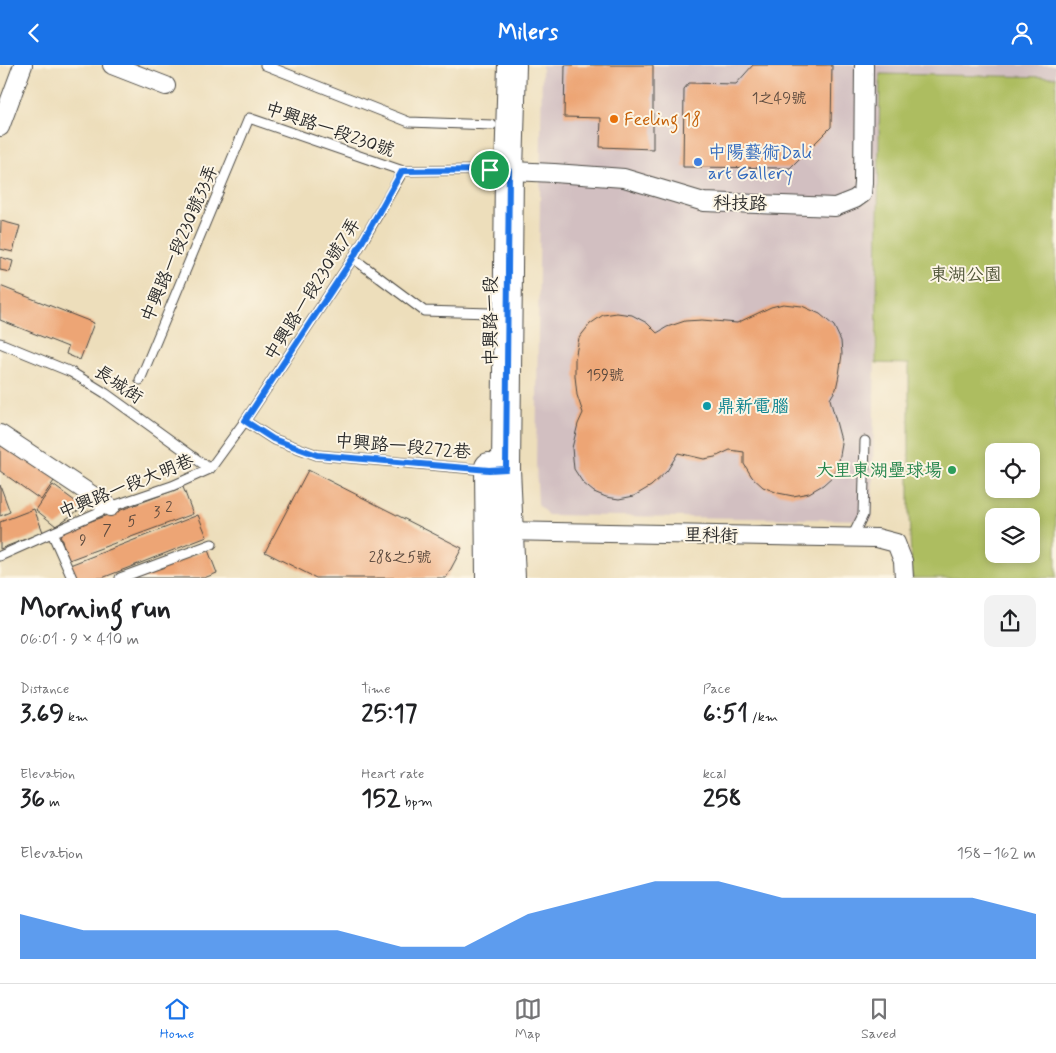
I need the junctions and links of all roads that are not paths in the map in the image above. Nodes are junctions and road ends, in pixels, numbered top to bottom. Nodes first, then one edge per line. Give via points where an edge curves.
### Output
1 (23, 65) edge
2 (112, 65) edge
3 (265, 65) edge
4 (493, 65) edge
5 (512, 65) edge
6 (864, 65) edge
7 (166, 87) dead end
8 (249, 118) joint
9 (492, 125) junction
10 (0, 127) edge
11 (402, 171) junction
12 (500, 171) junction
13 (353, 258) junction
14 (490, 313) junction
15 (0, 343) edge
16 (140, 380) dead end
17 (245, 421) junction
18 (0, 434) edge
19 (865, 441) dead end
20 (210, 469) junction
21 (498, 470) junction
22 (110, 507) junction
23 (499, 531) junction
24 (52, 533) junction
25 (852, 537) junction
26 (212, 544) dead end
27 (0, 556) edge
28 (72, 578) edge
29 (120, 578) edge
30 (490, 578) edge
31 (511, 578) edge
32 (904, 578) edge

1 - 10 street
2 - 7 street
3 - 9 lane via 409,122
4 - 9 main road, 中興路一段
5 - 12 main road, 中興路一段
6 - 12 street, 科技路 via 862,194 836,207 704,202 624,178
8 - 11 lane, 中興路一段230號
8 - 16 lane, 中興路一段230號33弄
9 - 12 main road, 中興路一段
11 - 12 lane, 中興路一段230號
11 - 13 lane, 中興路一段230號7弄
12 - 14 main road, 中興路一段
12 - 21 main road, 中興路一段
13 - 14 lane via 424,311
13 - 17 lane, 中興路一段230號7弄
14 - 21 main road, 中興路一段
15 - 20 lane, 長城街 via 71,372
17 - 20 lane, 中興路一段大明巷
17 - 21 lane, 中興路一段272巷 via 273,439 317,455
18 - 22 street
19 - 25 lane via 863,515
20 - 22 lane, 中興路一段大明巷
21 - 23 main road, 中興路一段
22 - 24 lane, 中興路一段大明巷
23 - 25 street, 里科街
23 - 30 main road, 中興路一段
23 - 31 main road, 中興路一段
24 - 27 lane, 中興路一段大明巷
24 - 28 lane
25 - 32 street, 里科街 via 896,543 903,561
26 - 29 lane

